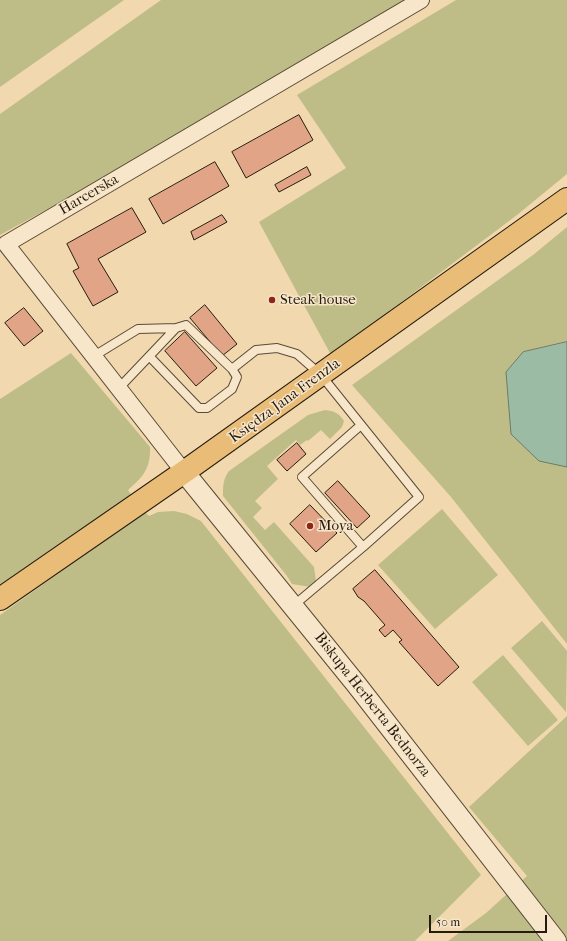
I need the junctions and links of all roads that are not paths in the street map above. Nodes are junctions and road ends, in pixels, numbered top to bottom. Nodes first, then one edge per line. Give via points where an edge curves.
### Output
1 (421, 0) edge
2 (567, 199) edge
3 (3, 245) edge
4 (176, 328) junction
5 (94, 356) junction
6 (150, 357) junction
7 (232, 369) junction
8 (321, 375) junction
9 (119, 388) junction
10 (361, 425) junction
11 (184, 472) junction
12 (363, 547) junction
13 (0, 599) edge
14 (292, 606) junction
15 (556, 941) edge

1 - 3 street, Harcerska
2 - 8 main road, Księdza Jana Frenzla
3 - 5 street, Harcerska
4 - 5 lane via 138,329
4 - 6 lane
4 - 7 lane via 186,325
5 - 9 street, Harcerska
6 - 7 lane via 199,408 207,408 232,389 237,377
6 - 9 lane
7 - 8 lane via 256,350 277,348 296,354
8 - 10 lane
8 - 11 main road, Księdza Jana Frenzla
9 - 11 street, Harcerska
10 - 12 lane via 419,496
10 - 12 lane via 302,477
11 - 13 main road, Księdza Jana Frenzla
11 - 14 street, Biskupa Herberta Bednorza
12 - 14 lane
14 - 15 street, Biskupa Herberta Bednorza

